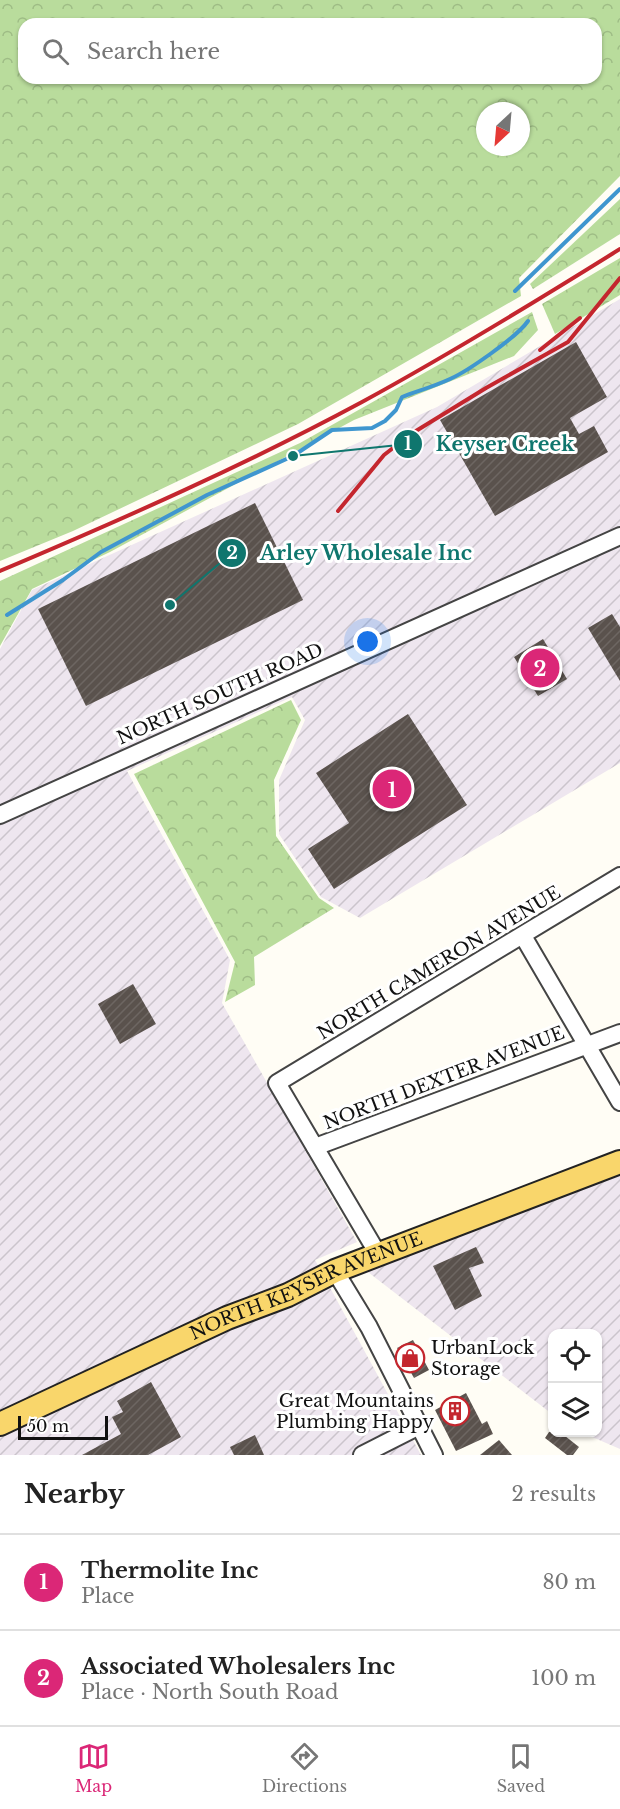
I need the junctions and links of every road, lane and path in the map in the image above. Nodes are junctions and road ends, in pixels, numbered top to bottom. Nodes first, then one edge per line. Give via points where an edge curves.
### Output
1 (620, 536) edge
2 (0, 815) edge
3 (620, 876) edge
4 (523, 936) junction
5 (620, 1033) edge
6 (586, 1045) junction
7 (620, 1102) edge
8 (315, 1147) junction
9 (620, 1162) edge
10 (378, 1254) junction
11 (335, 1271) junction
12 (0, 1424) edge
13 (419, 1426) junction
14 (362, 1455) edge
15 (434, 1455) edge

1 - 2 street, NORTH SOUTH ROAD
3 - 4 street, NORTH CAMERON AVENUE
4 - 6 street
4 - 8 street, NORTH CAMERON AVENUE via 277,1083
5 - 6 street, NORTH DEXTER AVENUE
6 - 7 street
6 - 8 street, NORTH DEXTER AVENUE
8 - 10 street
9 - 10 main road, NORTH KEYSER AVENUE
10 - 11 main road, NORTH KEYSER AVENUE
11 - 12 main road, NORTH KEYSER AVENUE
11 - 13 street
13 - 14 street
13 - 15 street

